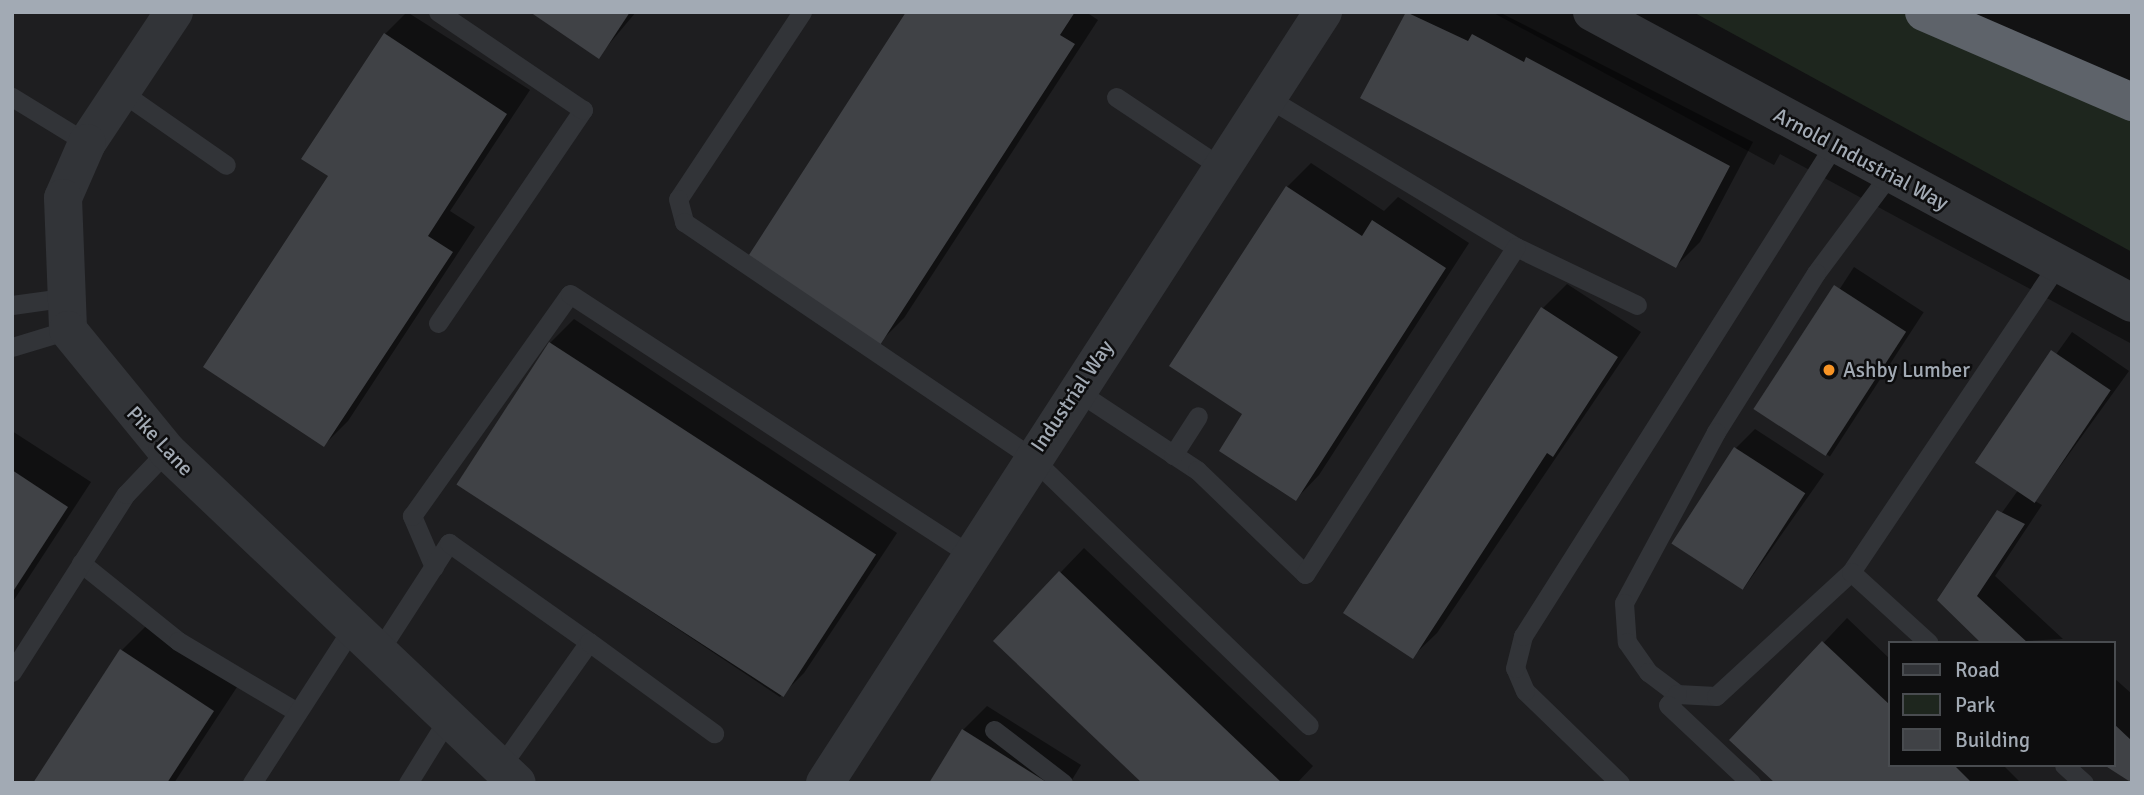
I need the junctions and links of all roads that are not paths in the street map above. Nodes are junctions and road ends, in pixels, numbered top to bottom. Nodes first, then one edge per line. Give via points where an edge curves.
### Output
1 (174, 12) edge
2 (438, 12) edge
3 (802, 12) edge
4 (1323, 12) edge
5 (1592, 12) edge
6 (1924, 12) edge
7 (120, 91) junction
8 (12, 97) edge
9 (1116, 97) dead end
10 (1268, 98) junction
11 (2132, 102) edge
12 (87, 143) junction
13 (1834, 145) junction
14 (226, 165) dead end
15 (1222, 168) junction
16 (1889, 175) junction
17 (1516, 247) junction
18 (2059, 264) junction
19 (2132, 303) edge
20 (12, 305) edge
21 (1637, 305) dead end
22 (65, 314) junction
23 (438, 323) dead end
24 (12, 347) edge
25 (1077, 391) junction
26 (1198, 416) dead end
27 (167, 451) junction
28 (1173, 455) junction
29 (1031, 457) junction
30 (971, 555) junction
31 (82, 563) junction
32 (434, 567) junction
33 (1851, 572) junction
34 (366, 639) junction
35 (1927, 641) edge
36 (589, 642) junction
37 (12, 672) edge
38 (1677, 694) junction
39 (297, 712) junction
40 (449, 718) junction
41 (1309, 725) dead end
42 (994, 730) dead end
43 (714, 733) dead end
44 (2066, 767) edge
45 (509, 774) edge
46 (253, 783) edge
47 (408, 783) edge
48 (825, 783) edge
49 (1063, 783) edge
50 (1620, 783) edge
51 (1751, 783) edge
52 (2084, 783) edge

1 - 7 street
2 - 23 lane via 583,110
3 - 29 lane via 678,200 684,222
4 - 10 street, Industrial Way
5 - 13 street, Arnold Industrial Way
6 - 11 highway
7 - 12 street
7 - 14 lane
8 - 12 lane
9 - 15 lane
10 - 15 street, Industrial Way
10 - 17 lane
12 - 22 street via 63,198
13 - 16 street, Arnold Industrial Way
13 - 50 lane via 1523,636 1515,668 1525,691
15 - 25 street, Industrial Way
16 - 18 street, Arnold Industrial Way
16 - 38 lane via 1816,273 1723,421 1623,603 1627,642 1648,672
17 - 21 lane
17 - 28 lane via 1305,574 1196,470
18 - 19 street, Arnold Industrial Way
18 - 33 lane
20 - 22 lane
22 - 24 lane
22 - 27 street, Pike Lane
25 - 28 lane
25 - 29 street, Industrial Way
26 - 28 lane
27 - 31 lane via 126,494
27 - 34 street, Pike Lane
29 - 30 street, Industrial Way
29 - 41 lane
30 - 32 lane via 570,294 412,516
30 - 48 street, Industrial Way
31 - 37 lane
31 - 39 lane via 178,641
32 - 34 lane
32 - 36 lane via 449,543
33 - 35 lane
33 - 38 lane via 1716,696
34 - 39 lane
34 - 40 street, Pike Lane
36 - 43 lane
36 - 45 lane
38 - 51 lane via 1668,705
39 - 46 lane
40 - 45 street, Pike Lane
40 - 47 lane
42 - 49 lane
44 - 52 lane

